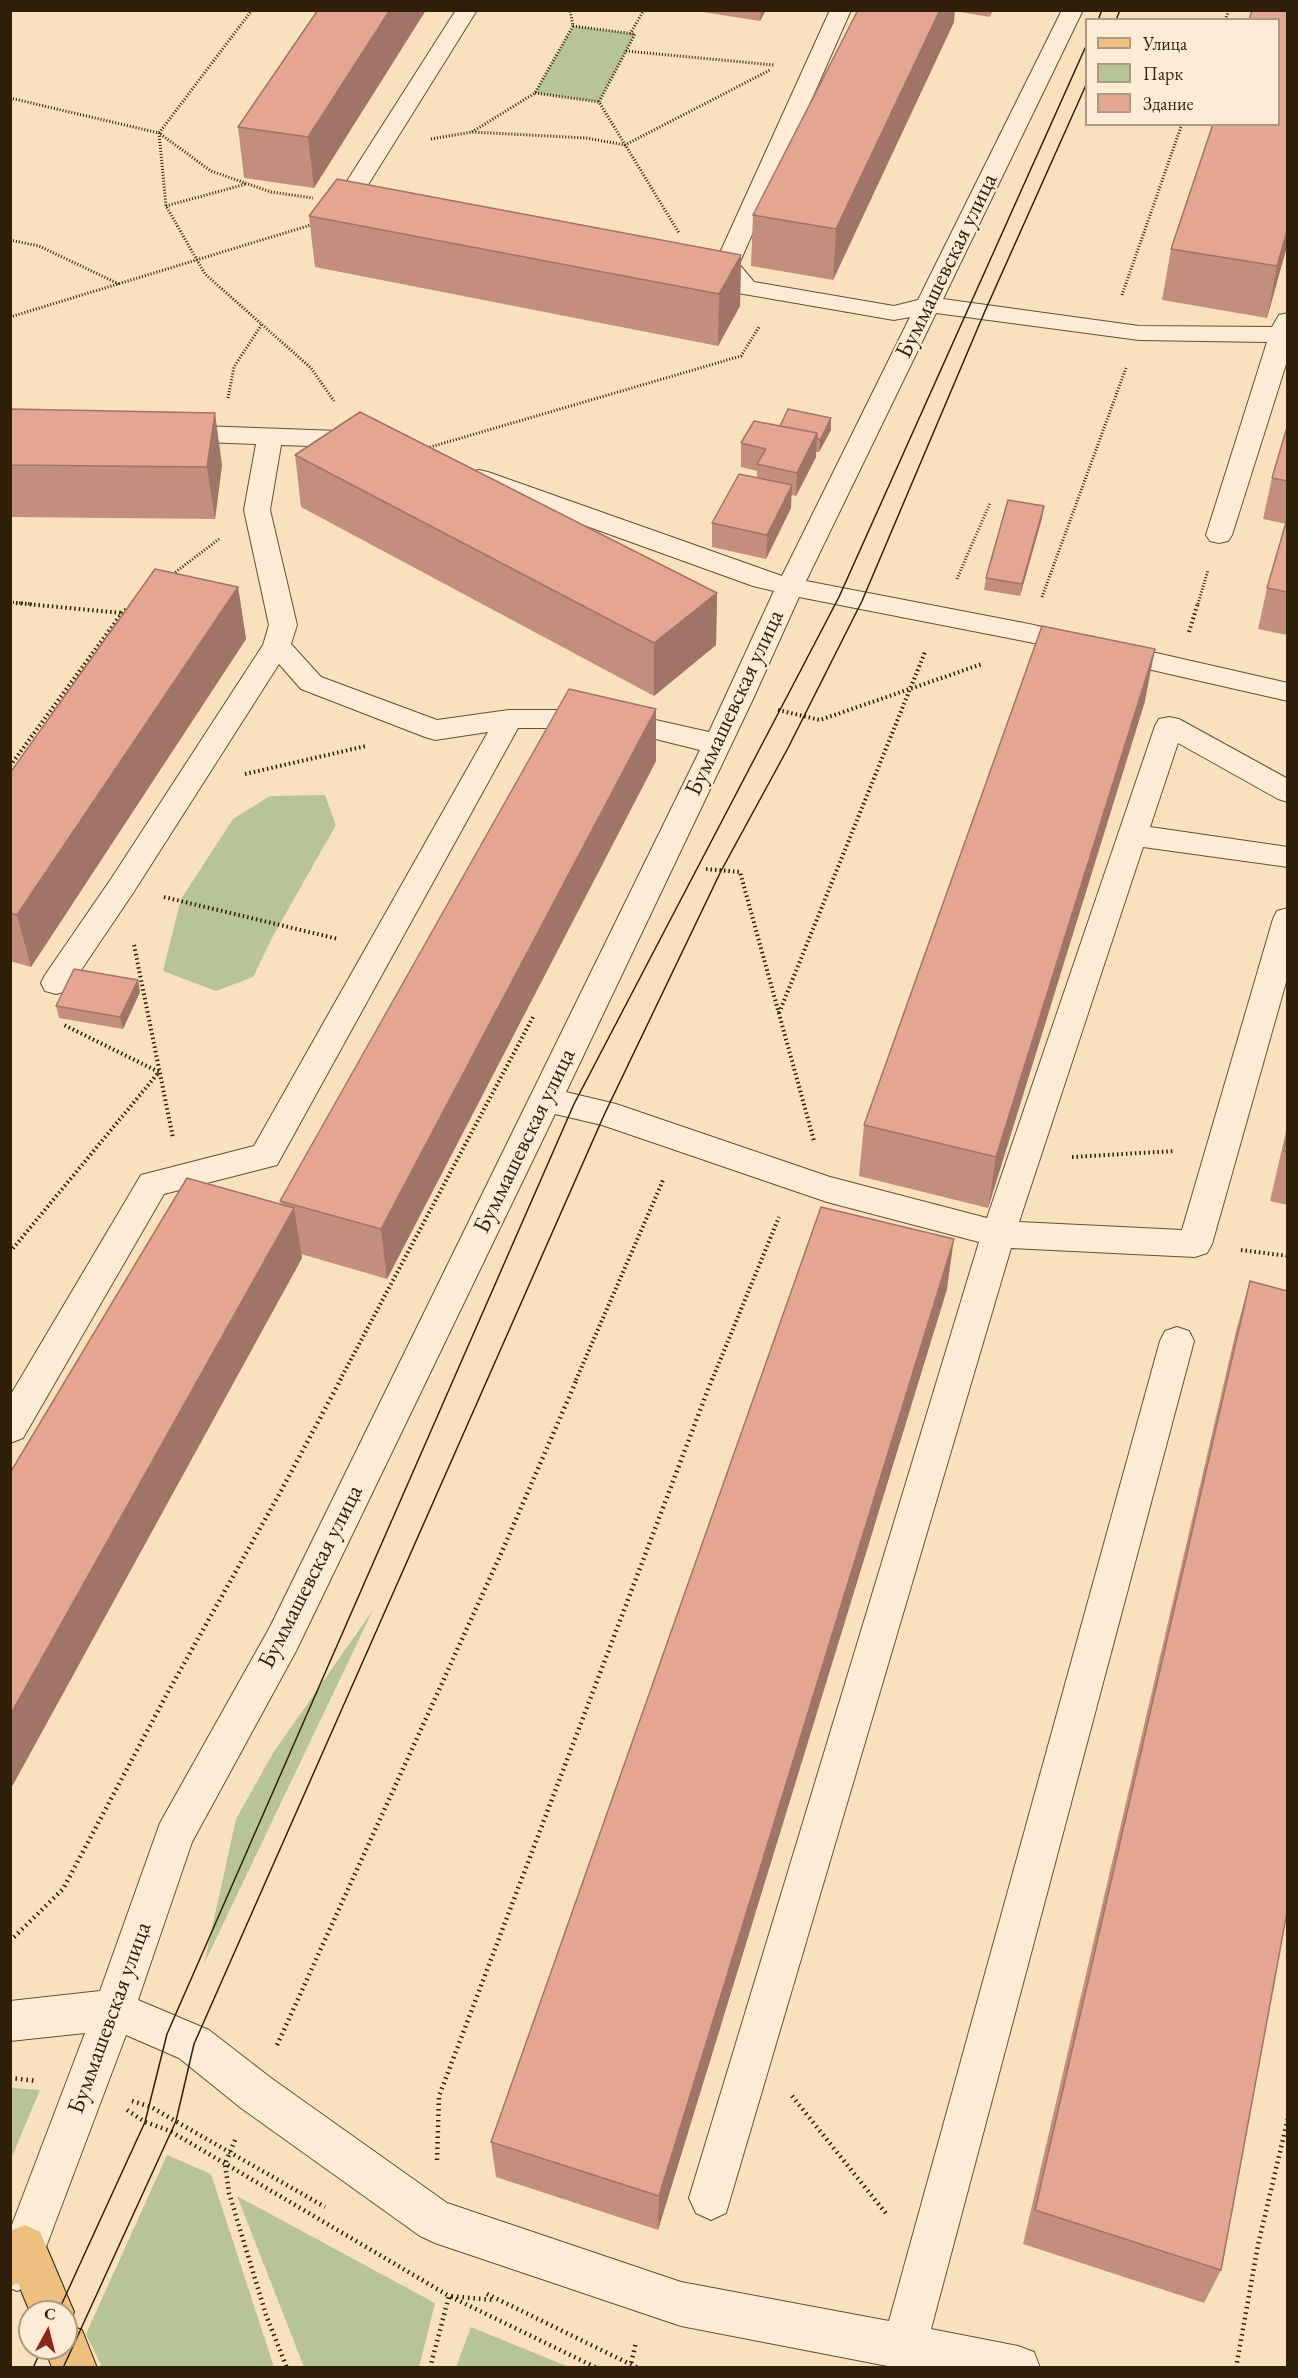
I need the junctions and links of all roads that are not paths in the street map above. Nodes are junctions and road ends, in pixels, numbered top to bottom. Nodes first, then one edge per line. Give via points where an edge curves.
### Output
1 (467, 10) edge
2 (841, 10) edge
3 (1073, 10) edge
4 (397, 201) edge
5 (688, 256) edge
6 (727, 264) junction
7 (929, 305) junction
8 (1285, 330) edge
9 (1281, 364) edge
10 (151, 433) edge
11 (270, 435) junction
12 (409, 453) edge
13 (453, 469) edge
14 (1219, 535) road end
15 (790, 586) junction
16 (277, 645) junction
17 (1287, 692) edge
18 (509, 719) junction
19 (717, 744) junction
20 (1287, 792) edge
21 (1132, 835) junction
22 (1287, 857) edge
23 (1287, 919) edge
24 (56, 983) dead end
25 (546, 1100) junction
26 (999, 1234) junction
27 (1177, 1341) dead end
28 (10, 1428) edge
29 (114, 2010) junction
30 (10, 2021) edge
31 (711, 2198) dead end
32 (15, 2266) edge
33 (42, 2300) edge
34 (904, 2347) junction
35 (1018, 2367) edge

1 - 4 street via 352,192
2 - 6 street
3 - 7 street, Буммашевская улица
5 - 6 street
6 - 7 street via 746,288 894,313
7 - 8 street via 1138,333
7 - 15 street, Буммашевская улица
8 - 9 street
9 - 14 street
10 - 11 street
11 - 12 street via 373,440
11 - 16 street via 257,510 283,625
13 - 15 street via 763,580
15 - 17 street via 1029,633
15 - 19 street, Буммашевская улица
16 - 18 street via 311,683 435,730
16 - 24 street
18 - 19 street via 611,719
18 - 28 street via 264,1156 153,1184
19 - 25 street, Буммашевская улица
20 - 21 street via 1169,726
21 - 22 street
21 - 26 street
23 - 26 street via 1195,1244
25 - 26 street via 605,1113 827,1189
25 - 29 street, Буммашевская улица via 283,1639 174,1836
26 - 31 street
27 - 34 street
29 - 30 street
29 - 32 street, Буммашевская улица
29 - 34 street via 194,2044 435,2221 681,2304
32 - 33 main road
34 - 35 street

